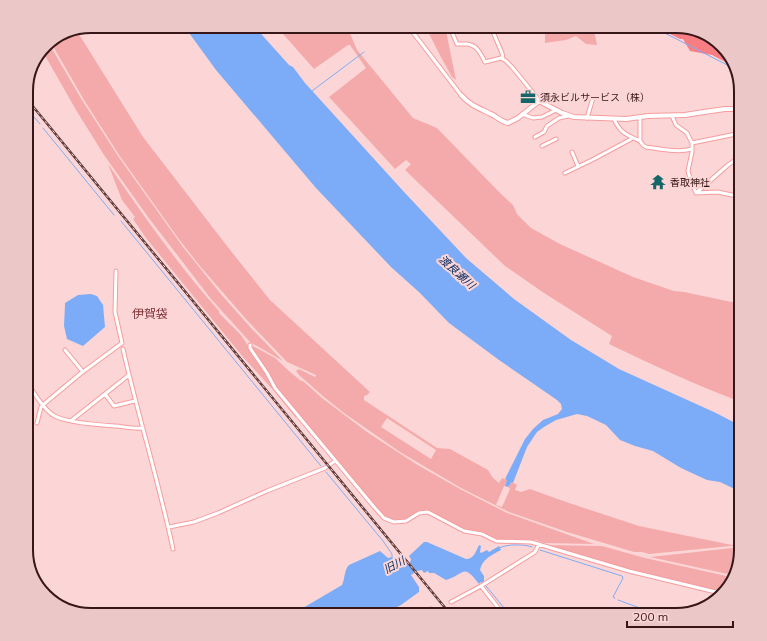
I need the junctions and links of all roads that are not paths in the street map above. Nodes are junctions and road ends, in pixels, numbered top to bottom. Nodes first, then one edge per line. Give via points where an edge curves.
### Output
1 (413, 33) edge
2 (452, 33) edge
3 (493, 33) edge
4 (503, 59) junction
5 (461, 95) joint
6 (592, 98) dead end
7 (538, 102) junction
8 (734, 109) edge
9 (556, 110) junction
10 (522, 114) junction
11 (568, 116) junction
12 (672, 116) junction
13 (587, 118) junction
14 (640, 118) junction
15 (614, 119) junction
16 (734, 134) edge
17 (535, 137) dead end
18 (633, 138) junction
19 (556, 139) dead end
20 (640, 141) junction
21 (692, 143) junction
22 (542, 146) dead end
23 (692, 149) junction
24 (572, 152) dead end
25 (734, 160) edge
26 (578, 166) junction
27 (565, 173) dead end
28 (696, 193) junction
29 (734, 195) edge
30 (116, 271) dead end
31 (250, 345) dead end
32 (123, 349) dead end
33 (65, 350) dead end
34 (83, 372) junction
35 (129, 375) junction
36 (33, 391) edge
37 (105, 394) junction
38 (135, 401) junction
39 (43, 405) junction
40 (72, 421) junction
41 (37, 423) dead end
42 (143, 428) junction
43 (335, 460) junction
44 (169, 527) junction
45 (539, 544) junction
46 (174, 549) dead end
47 (481, 586) junction
48 (716, 592) edge
49 (451, 602) dead end
50 (498, 608) edge

1 - 5 street
2 - 4 street via 457,44 472,45 480,52 485,62
3 - 4 street
4 - 7 street
5 - 10 street via 477,108 507,123
6 - 13 street
7 - 9 street
7 - 10 street
8 - 12 street
9 - 10 street via 534,118
9 - 11 street
11 - 13 street
11 - 17 street via 559,118
12 - 14 street
12 - 21 street via 676,125 687,133
13 - 15 street
14 - 15 street
14 - 20 street
15 - 18 street via 622,132
16 - 21 street
18 - 20 street
18 - 26 street
19 - 22 street
20 - 23 street via 646,147 666,150
21 - 23 street
23 - 28 street via 688,171
24 - 26 street
25 - 28 street
26 - 27 street
28 - 29 street via 718,192
30 - 34 street via 115,312 122,343
31 - 43 street via 275,388
32 - 35 street
33 - 34 street
34 - 39 street
35 - 37 street
35 - 38 street
36 - 39 street
37 - 38 street via 114,406
37 - 40 street
38 - 42 street
39 - 40 street via 52,415
39 - 41 street
40 - 42 street
42 - 44 street
43 - 44 street via 325,468 218,513 194,522
43 - 45 street via 387,520 402,522 419,513 428,512 464,531 482,534 496,541
44 - 46 street
45 - 47 street via 535,552
45 - 48 street via 629,571
47 - 49 street
47 - 50 street

